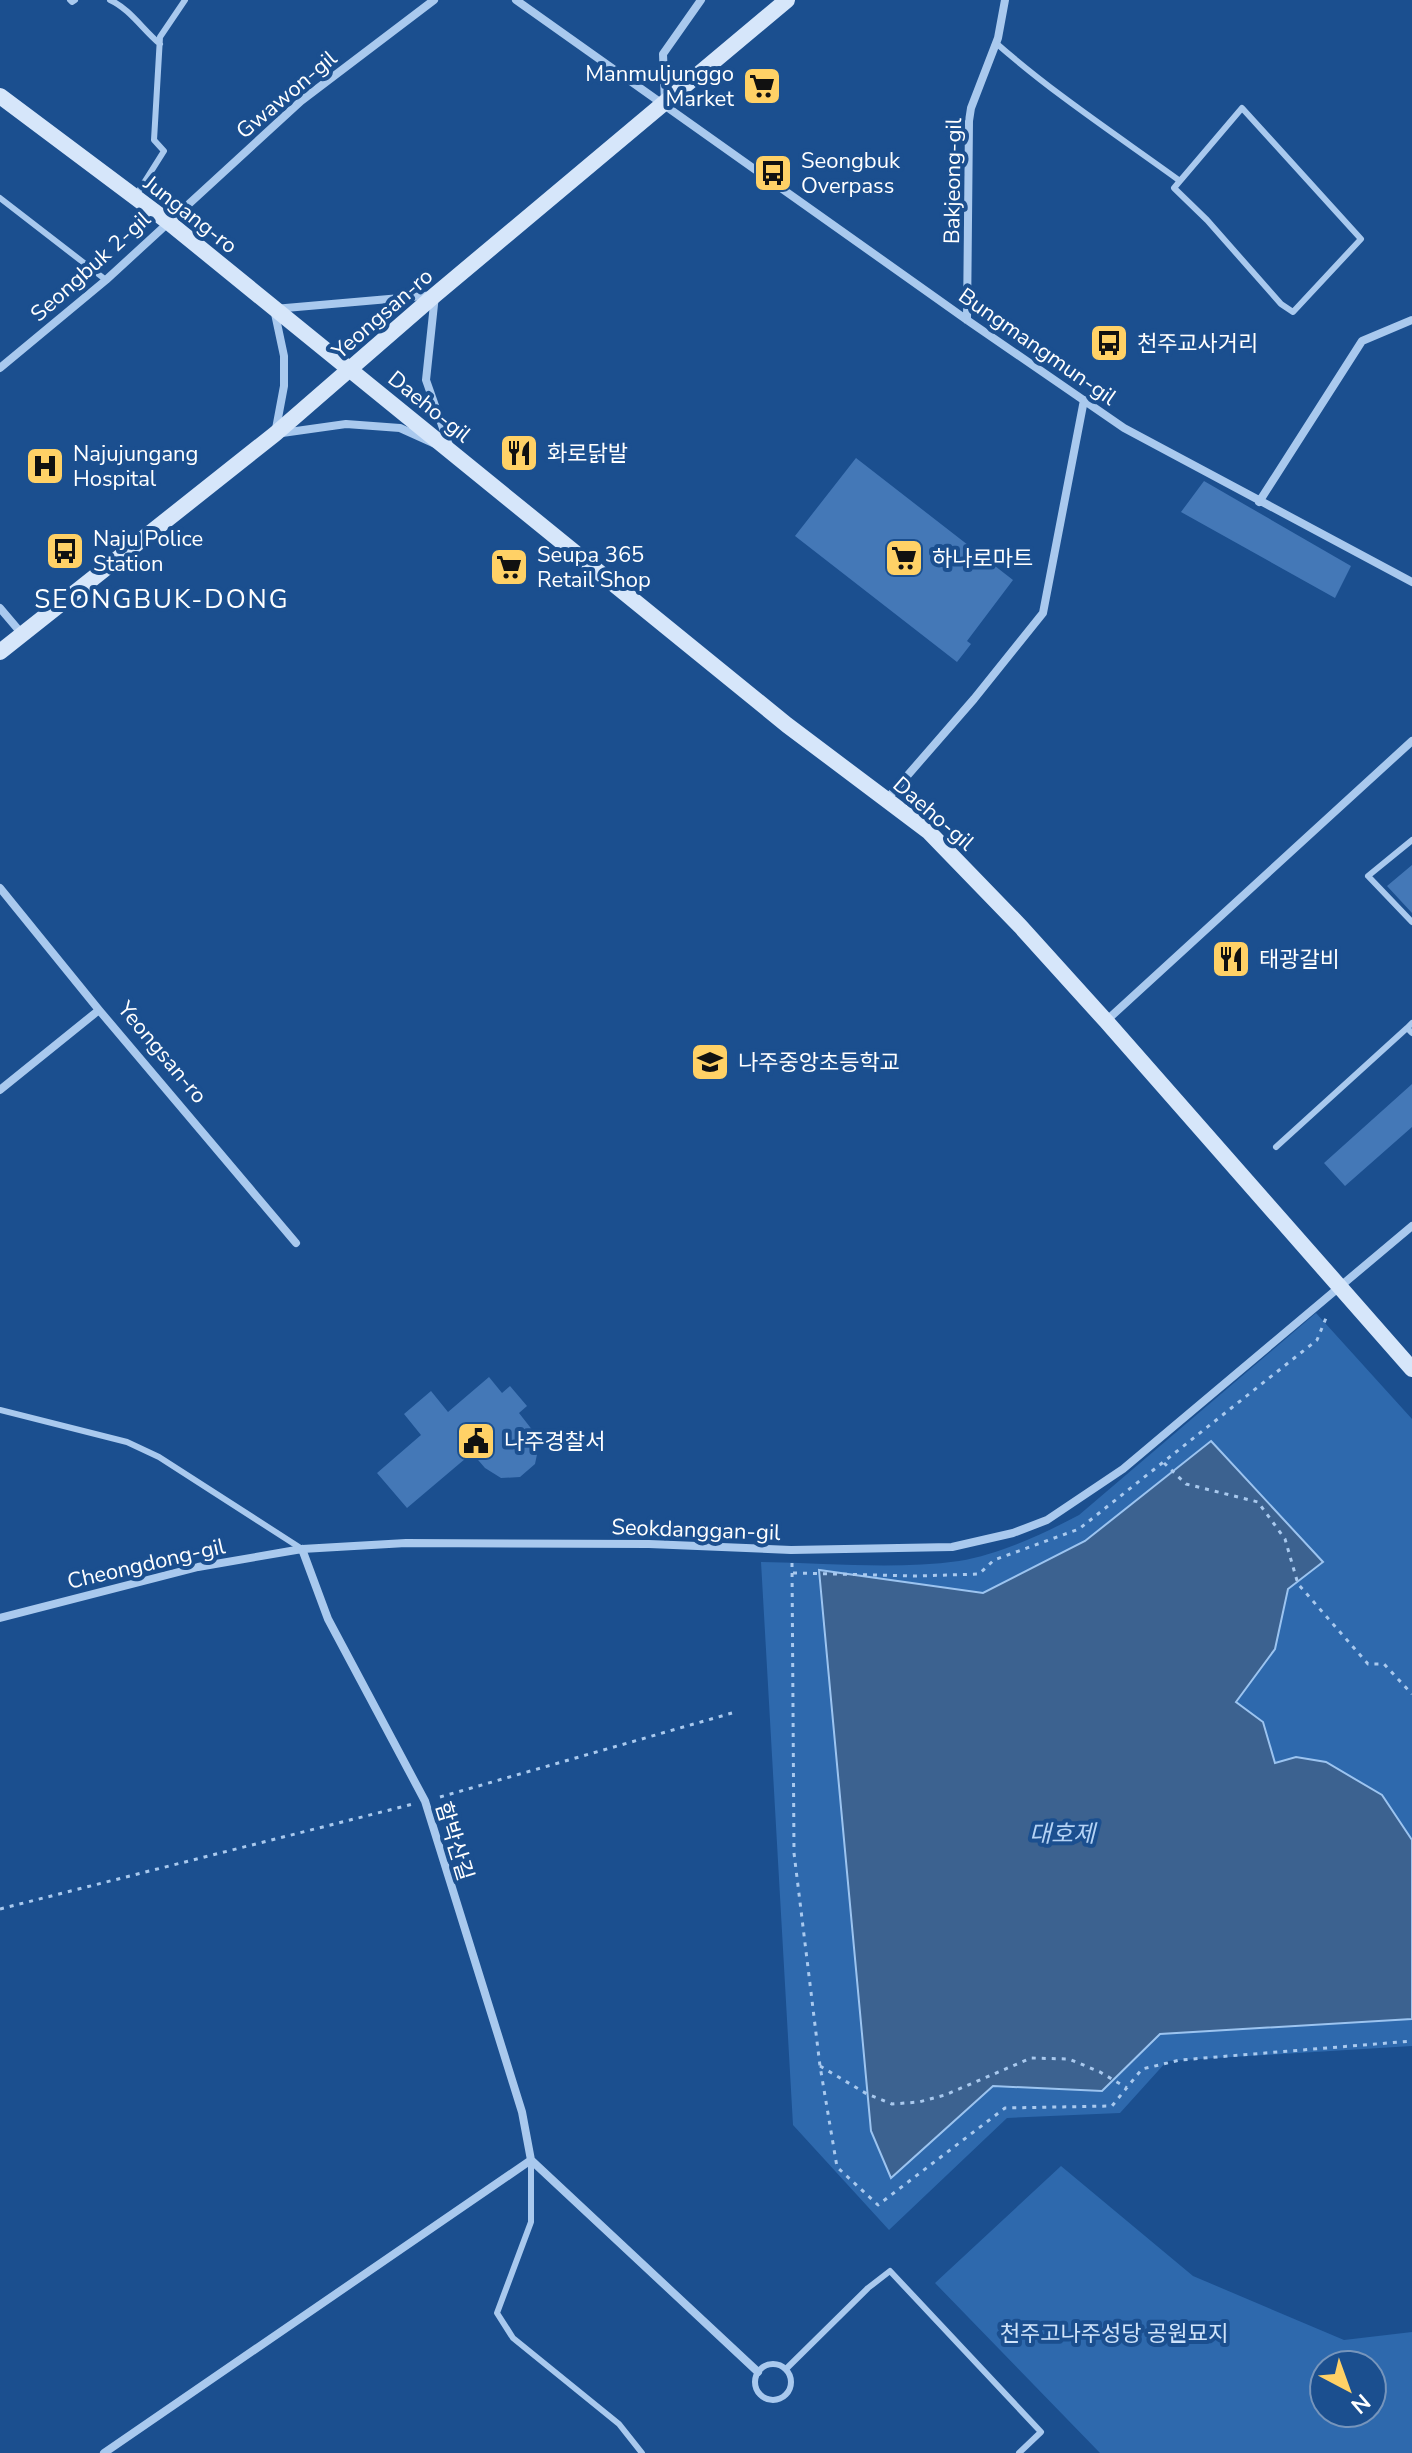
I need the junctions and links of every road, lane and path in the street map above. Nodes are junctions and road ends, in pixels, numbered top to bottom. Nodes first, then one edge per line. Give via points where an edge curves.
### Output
1 (110, 0) edge
2 (185, 0) edge
3 (434, 0) edge
4 (516, 0) edge
5 (701, 0) edge
6 (787, 0) edge
7 (1005, 0) edge
8 (996, 43) junction
9 (160, 44) junction
10 (0, 96) edge
11 (665, 103) junction
12 (1180, 181) junction
13 (135, 197) junction
14 (0, 198) edge
15 (167, 221) junction
16 (106, 280) junction
17 (435, 295) junction
18 (274, 309) junction
19 (967, 320) junction
20 (1412, 320) edge
21 (0, 368) edge
22 (352, 370) junction
23 (1084, 400) junction
24 (275, 434) junction
25 (451, 451) junction
26 (1259, 502) junction
27 (1412, 582) edge
28 (0, 608) edge
29 (23, 634) junction
30 (0, 652) edge
31 (1412, 741) edge
32 (887, 799) junction
33 (1412, 840) edge
34 (0, 888) edge
35 (1412, 922) edge
36 (99, 1010) junction
37 (1106, 1021) junction
38 (1410, 1028) edge
39 (0, 1090) edge
40 (1276, 1147) dead end
41 (1412, 1226) edge
42 (296, 1243) dead end
43 (1339, 1286) junction
44 (1412, 1369) edge
45 (0, 1410) edge
46 (302, 1549) junction
47 (791, 1550) junction
48 (0, 1618) edge
49 (1412, 1694) edge
50 (732, 1713) dead end
51 (425, 1801) junction
52 (0, 1909) edge
53 (1412, 2041) edge
54 (820, 2066) junction
55 (1127, 2088) junction
56 (531, 2160) junction
57 (786, 2369) junction
58 (758, 2372) junction
59 (104, 2453) edge
60 (642, 2453) edge
61 (1019, 2453) edge

1 - 9 lane via 123,6
2 - 9 lane
3 - 15 street, Gwawon-gil via 301,101
4 - 11 street, Bungmangmun-gil
5 - 11 street via 663,54
6 - 11 street, Yeongsan-ro
7 - 8 street, Bakjeong-gil
8 - 12 lane via 1059,96
8 - 19 street, Bakjeong-gil via 969,121
9 - 13 lane via 154,140 164,151
10 - 13 street, Jungang-ro
11 - 17 street, Yeongsan-ro
11 - 19 street, Bungmangmun-gil
12 - 12 lane via 1174,188 1293,312 1361,239 1242,108
13 - 15 street, Jungang-ro
14 - 16 lane
15 - 16 street, Seongbuk 2-gil
15 - 18 street, Jungang-ro
16 - 21 street, Seongbuk 2-gil
17 - 18 street
17 - 22 street, Yeongsan-ro
17 - 25 street via 426,380
18 - 22 street, Jungang-ro
18 - 24 street via 284,356
19 - 23 street, Bungmangmun-gil
20 - 26 street via 1362,341
22 - 24 street, Yeongsan-ro
22 - 25 street, Daeho-gil
23 - 26 street, Bungmangmun-gil via 1124,428
23 - 32 street via 1043,613
24 - 25 street via 346,424 400,428
24 - 29 street, Yeongsan-ro
25 - 32 street, Daeho-gil via 787,725
26 - 27 street, Bungmangmun-gil
28 - 29 street
29 - 30 street, Yeongsan-ro
31 - 37 street
32 - 37 street, Daeho-gil via 928,831
33 - 35 lane via 1368,876
34 - 36 street, Yeongsan-ro
36 - 39 street
36 - 42 street, Yeongsan-ro
37 - 43 street, Daeho-gil
38 - 40 lane
41 - 43 street, Seokdanggan-gil
43 - 44 street, Daeho-gil
43 - 47 street, Seokdanggan-gil via 1123,1469 1047,1520 952,1547
43 - 49 path via 1317,1340 1164,1463 1186,1484 1258,1502 1285,1539 1298,1584 1368,1664 1384,1664
45 - 46 lane via 127,1442
46 - 47 street, Seokdanggan-gil via 588,1543
46 - 48 street, Cheongdong-gil via 198,1567
46 - 51 street, 함박산길 via 328,1619
47 - 54 path via 794,1853
50 - 51 path
51 - 52 path
51 - 56 street, 함박산길 via 522,2112
53 - 55 path via 1180,2060 1142,2069
54 - 55 path via 892,2104 945,2095 1031,2058 1069,2059
54 - 55 path via 837,2167 878,2205 1005,2108 1112,2106
56 - 58 street
56 - 59 street
56 - 60 lane via 531,2222 497,2313 513,2338 619,2424
57 - 58 lane via 774,2364
57 - 58 lane via 791,2386 775,2401 756,2389
57 - 61 lane via 890,2271 1041,2432

